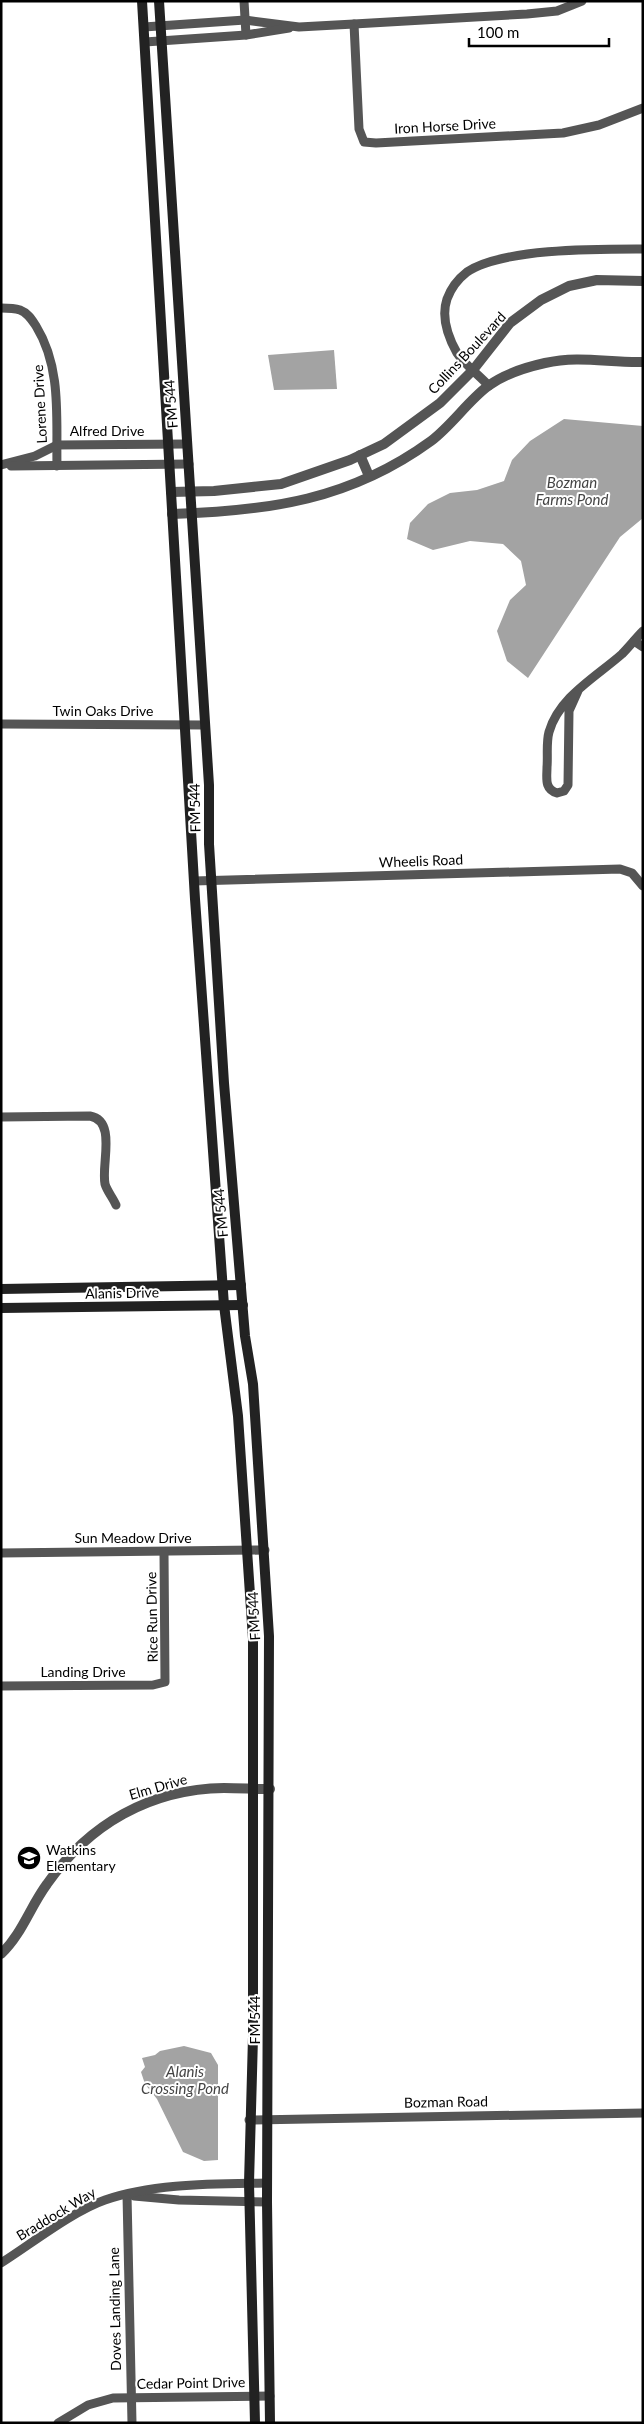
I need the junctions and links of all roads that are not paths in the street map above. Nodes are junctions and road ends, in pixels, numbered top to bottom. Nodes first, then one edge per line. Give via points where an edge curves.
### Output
1 (142, 1) edge
2 (159, 1) edge
3 (244, 1) edge
4 (582, 1) edge
5 (245, 20) junction
6 (354, 24) junction
7 (144, 26) junction
8 (160, 26) junction
9 (299, 27) junction
10 (246, 35) junction
11 (161, 41) junction
12 (145, 42) junction
13 (643, 108) edge
14 (643, 250) edge
15 (643, 281) edge
16 (1, 308) edge
17 (643, 362) edge
18 (473, 370) junction
19 (489, 386) junction
20 (168, 444) junction
21 (187, 444) junction
22 (56, 445) junction
23 (360, 455) junction
24 (169, 464) junction
25 (189, 464) junction
26 (1, 465) edge
27 (57, 466) junction
28 (369, 476) junction
29 (171, 492) junction
30 (190, 492) junction
31 (191, 513) junction
32 (172, 514) junction
33 (643, 631) edge
34 (634, 641) junction
35 (643, 647) edge
36 (578, 690) junction
37 (1, 724) edge
38 (185, 725) junction
39 (205, 725) junction
40 (211, 880) junction
41 (194, 881) junction
42 (643, 886) edge
43 (1, 1117) edge
44 (116, 1205) dead end
45 (223, 1285) junction
46 (241, 1285) junction
47 (1, 1289) edge
48 (242, 1305) junction
49 (224, 1306) junction
50 (1, 1308) edge
51 (265, 1550) junction
52 (248, 1551) junction
53 (164, 1552) junction
54 (1, 1553) edge
55 (165, 1682) joint
56 (1, 1686) edge
57 (254, 1789) junction
58 (270, 1789) junction
59 (1, 1954) edge
60 (643, 2113) edge
61 (249, 2120) junction
62 (268, 2120) junction
63 (249, 2183) junction
64 (267, 2183) junction
65 (126, 2194) junction
66 (250, 2202) junction
67 (267, 2202) junction
68 (1, 2263) edge
69 (254, 2396) junction
70 (270, 2396) junction
71 (131, 2397) junction
72 (58, 2423) edge
73 (132, 2423) edge
74 (254, 2423) edge
75 (270, 2423) edge

1 - 7 main road, FM 544
2 - 8 main road, FM 544
3 - 5 street
4 - 6 street via 557,11
5 - 8 street
5 - 9 street
5 - 10 street
6 - 9 street
6 - 13 street, Iron Horse Drive via 359,130 364,142 376,144 564,133 599,125
7 - 8 street
7 - 12 main road, FM 544
8 - 11 main road, FM 544
9 - 10 street
10 - 11 street
11 - 12 street
11 - 21 main road, FM 544
12 - 20 main road, FM 544
14 - 18 street via 536,253 493,261 468,272 452,288 444,309 448,334 458,354
15 - 18 street, Collins Boulevard via 597,280 570,286 540,300 510,323
16 - 22 street, Lorene Drive via 13,308 27,314 47,344 55,374
17 - 19 street via 587,358 545,363
18 - 19 street
18 - 23 street, Collins Boulevard via 440,403 384,444
19 - 28 street via 433,439 406,458
20 - 21 street, Alfred Drive
20 - 22 street, Alfred Drive
20 - 24 main road, FM 544
21 - 25 main road, FM 544
22 - 26 street, Alfred Drive via 35,456
22 - 27 street, Lorene Drive
23 - 28 street
23 - 30 street, Collins Boulevard via 281,484
24 - 25 street, Alfred Drive
24 - 27 street, Alfred Drive
24 - 29 main road, FM 544
25 - 30 main road, FM 544
26 - 27 street, Alfred Drive
28 - 31 street via 332,493 299,502 254,510
29 - 30 street, Collins Boulevard
29 - 32 main road, FM 544
30 - 31 main road, FM 544
31 - 32 street
31 - 39 main road, FM 544
32 - 38 main road, FM 544
33 - 34 street
34 - 35 street
34 - 36 street
36 - 36 street via 560,710 549,733 547,784 557,793 568,785 569,711
37 - 38 street, Twin Oaks Drive
38 - 39 street, Twin Oaks Drive
38 - 41 main road, FM 544
39 - 40 main road, FM 544
40 - 41 street, Wheelis Road
40 - 42 street, Wheelis Road via 620,870 632,873
40 - 46 main road, FM 544
41 - 45 main road, FM 544
43 - 44 street via 90,1116 100,1119 105,1128 105,1184
45 - 46 main road, Alanis Drive
45 - 47 main road, Alanis Drive
45 - 49 main road, FM 544
46 - 48 main road, FM 544
48 - 49 main road, Alanis Drive
48 - 51 main road, FM 544 via 253,1384
49 - 50 main road, Alanis Drive
49 - 52 main road, FM 544 via 238,1416
51 - 52 street, Sun Meadow Drive
51 - 58 main road, FM 544
52 - 53 street, Sun Meadow Drive
52 - 57 main road, FM 544 via 253,1638
53 - 54 street, Sun Meadow Drive
53 - 55 street, Rice Run Drive
55 - 56 street, Landing Drive via 153,1685
57 - 58 street, Elm Drive
57 - 59 street, Elm Drive via 224,1788 174,1794 130,1809 99,1828 60,1865 44,1886 21,1929
57 - 61 main road, FM 544 via 253,2037
58 - 62 main road, FM 544
60 - 62 street, Bozman Road
61 - 62 street, Bozman Road
61 - 63 main road, FM 544
62 - 64 main road, FM 544
63 - 64 street, Braddock Way
63 - 65 street, Braddock Way via 159,2188
63 - 66 main road, FM 544
64 - 67 main road, FM 544
65 - 66 street, Braddock Way via 179,2200
65 - 68 street, Braddock Way via 89,2207
65 - 71 street, Doves Landing Lane
66 - 67 street, Braddock Way
66 - 69 main road, FM 544
67 - 70 main road, FM 544
69 - 70 street, Cedar Point Drive
69 - 71 street, Cedar Point Drive
69 - 74 main road, FM 544
70 - 75 main road, FM 544
71 - 72 street, Cedar Point Drive via 88,2405
71 - 73 street, Doves Landing Lane

